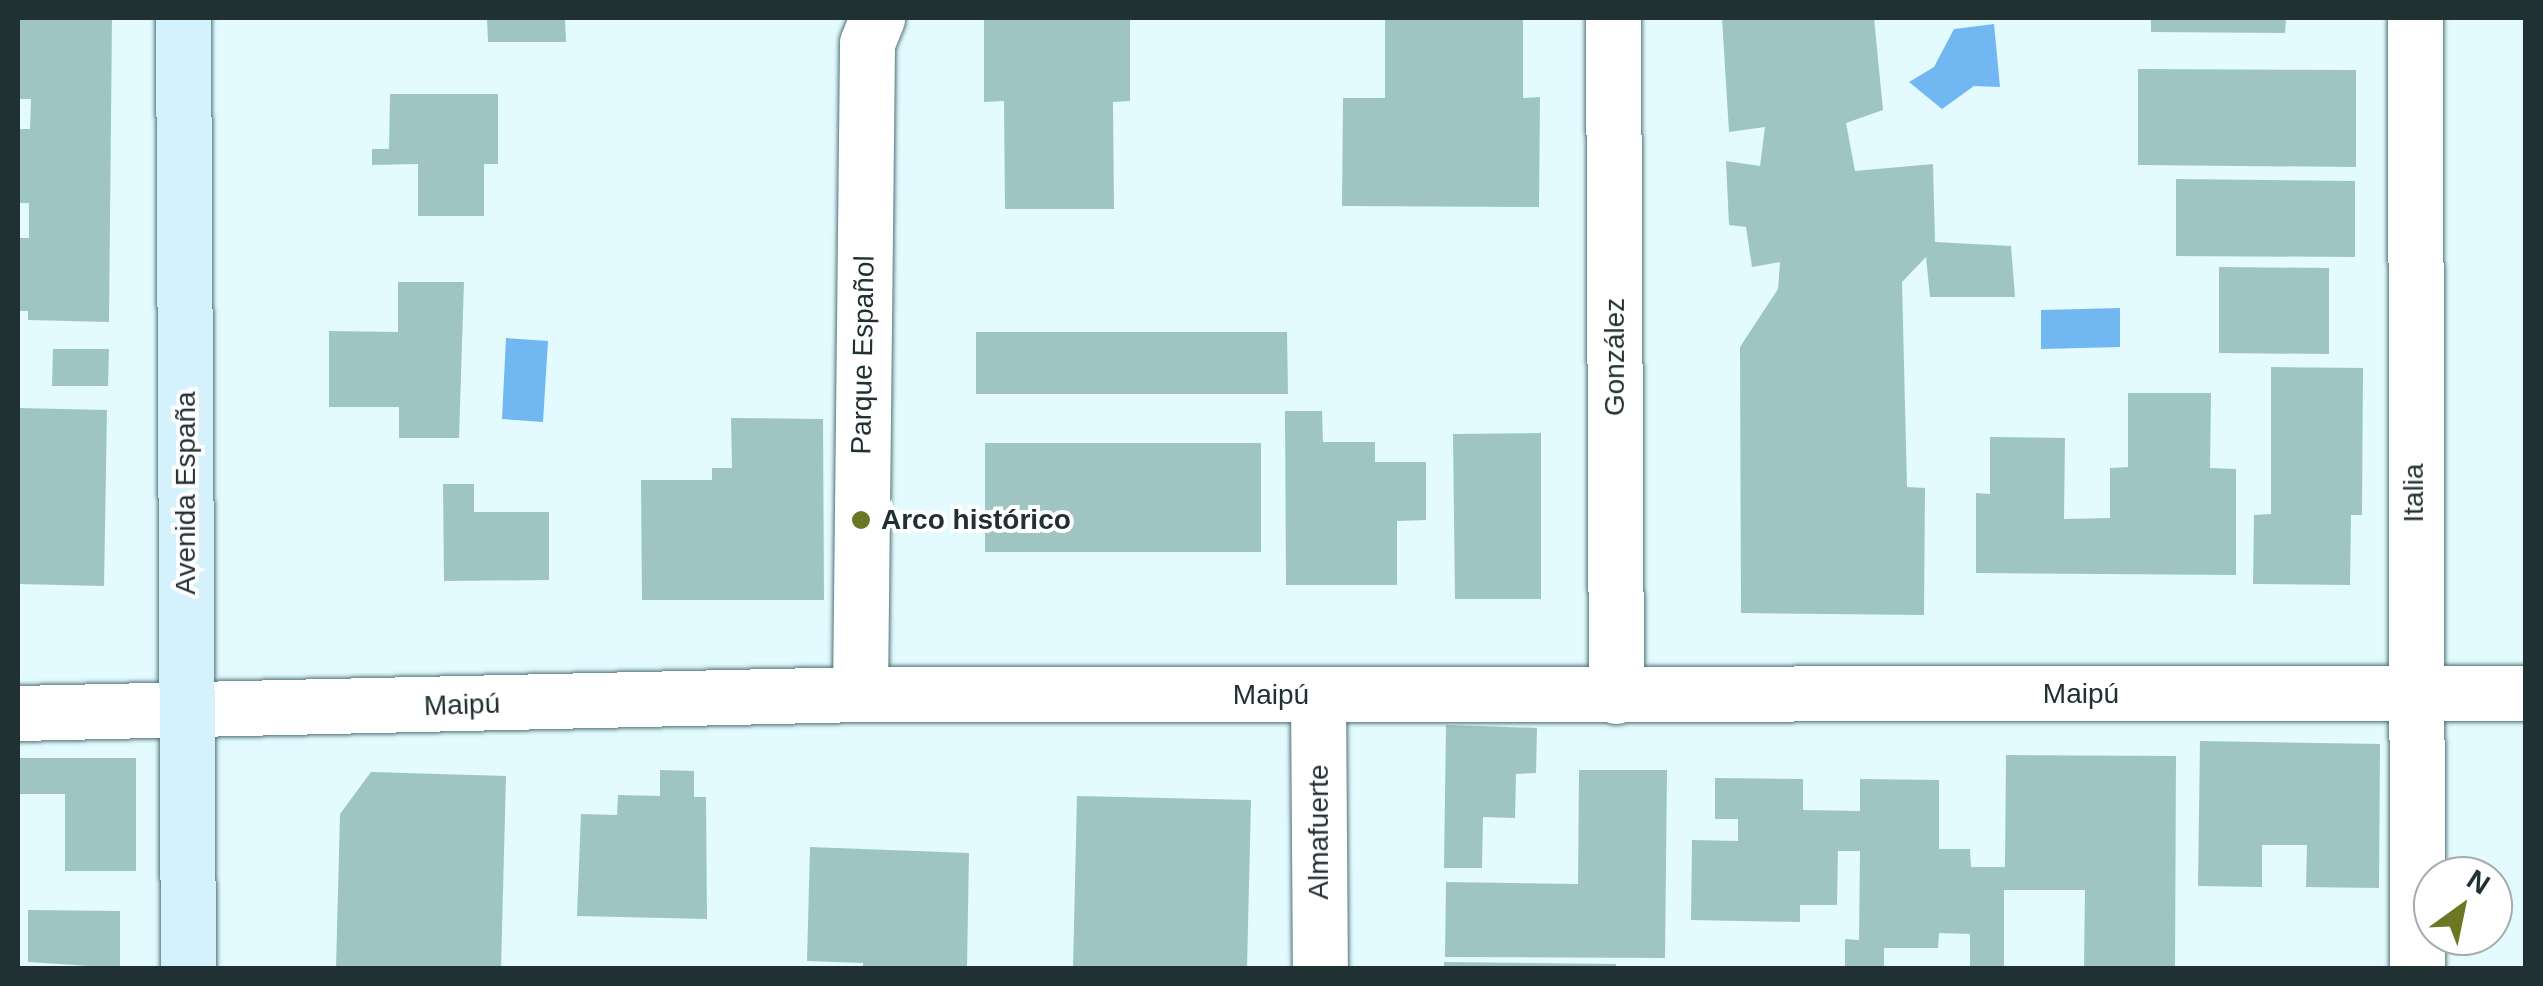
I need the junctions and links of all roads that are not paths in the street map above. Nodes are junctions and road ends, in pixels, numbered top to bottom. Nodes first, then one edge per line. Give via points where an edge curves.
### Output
1 (182, 18) edge
2 (877, 18) edge
3 (1614, 18) edge
4 (2415, 18) edge
5 (2526, 692) edge
6 (2414, 693) junction
7 (860, 694) junction
8 (1318, 695) junction
9 (1616, 696) junction
10 (18, 713) edge
11 (188, 714) junction
12 (188, 968) edge
13 (1320, 968) edge
14 (2417, 968) edge

1 - 11 main road, Avenida España
2 - 7 street, Parque Español via 867,43
3 - 9 street, González
4 - 6 street, Italia
5 - 6 street, Maipú
6 - 9 street, Maipú
6 - 14 street, Italia
7 - 8 street, Maipú
7 - 11 street, Maipú
8 - 9 street, Maipú
8 - 13 street, Almafuerte
10 - 11 street, Maipú
11 - 12 main road, Avenida España

